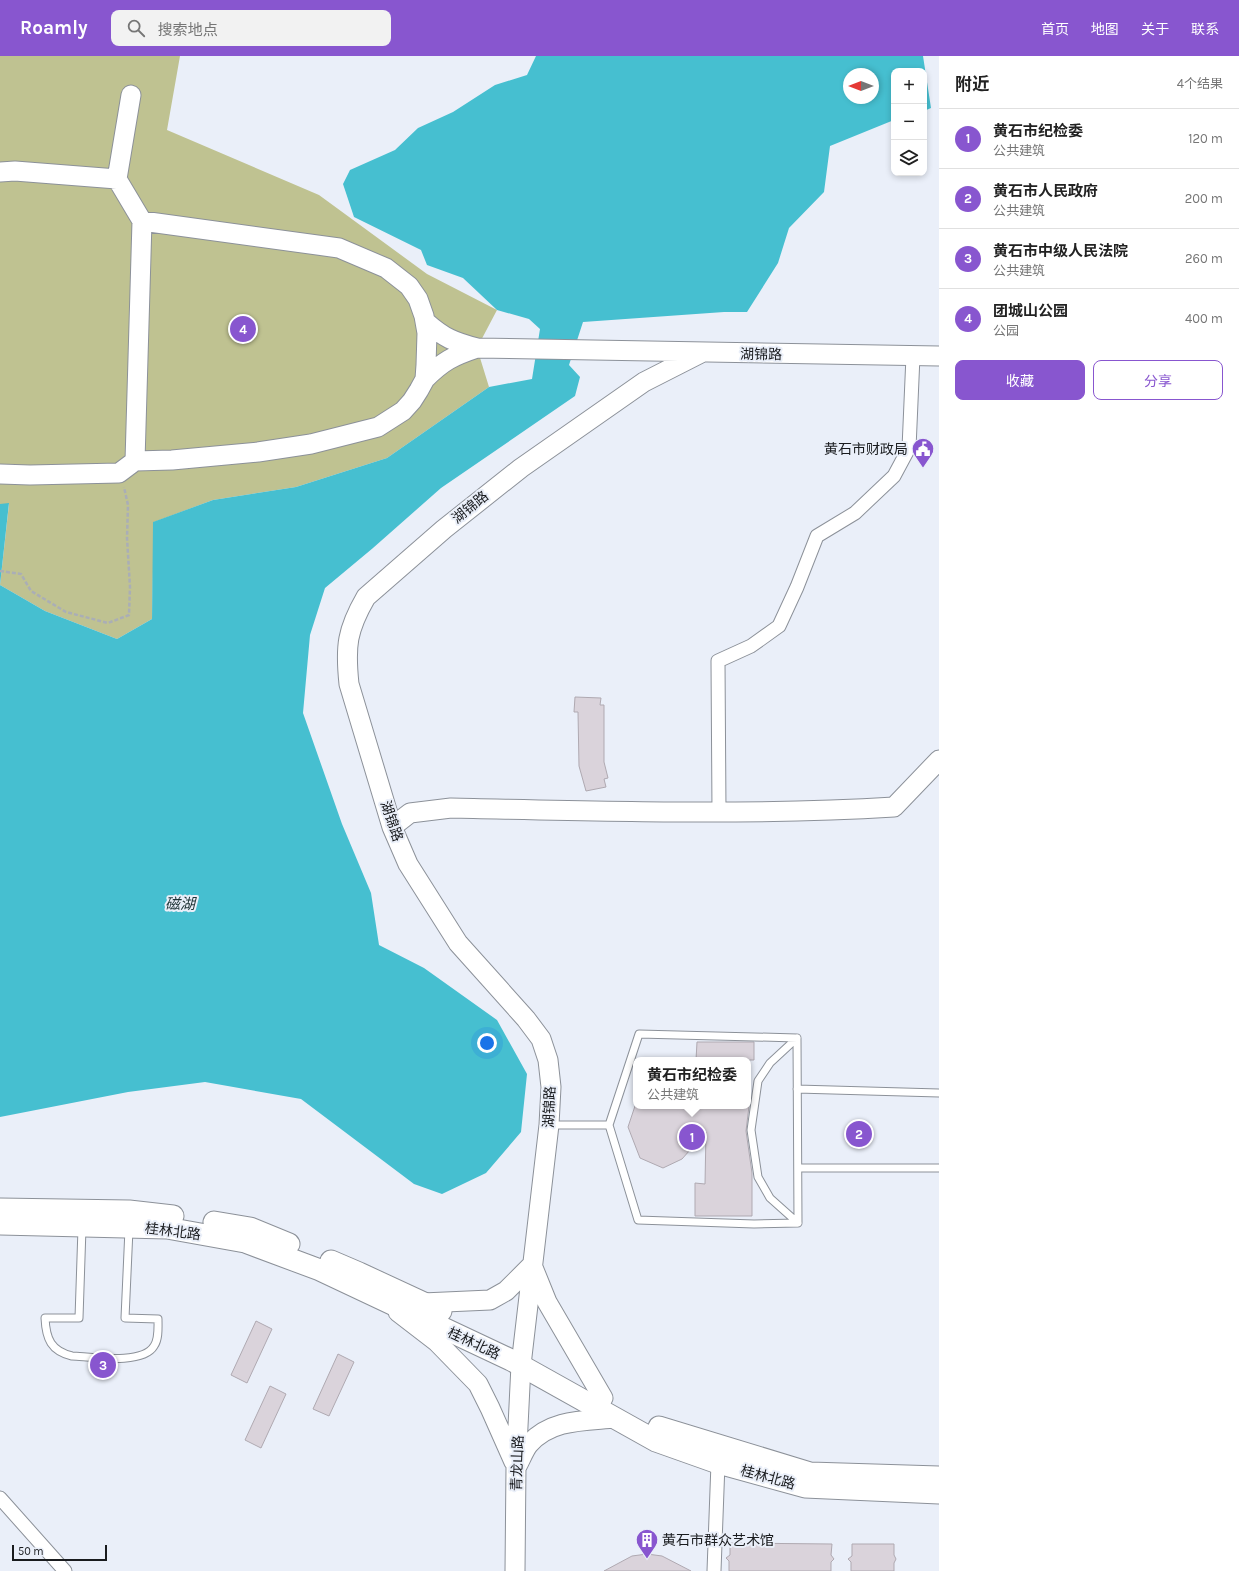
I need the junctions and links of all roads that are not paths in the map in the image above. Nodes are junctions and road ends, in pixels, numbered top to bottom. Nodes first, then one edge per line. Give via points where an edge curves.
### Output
1 (131, 95) dead end
2 (0, 172) edge
3 (117, 179) junction
4 (142, 221) junction
5 (426, 322) junction
6 (477, 348) junction
7 (701, 353) junction
8 (913, 356) junction
9 (939, 356) edge
10 (425, 379) junction
11 (135, 461) junction
12 (0, 474) edge
13 (939, 760) edge
14 (719, 812) junction
15 (392, 826) junction
16 (797, 1038) junction
17 (797, 1089) junction
18 (939, 1093) edge
19 (549, 1125) junction
20 (609, 1125) junction
21 (798, 1168) junction
22 (939, 1168) edge
23 (0, 1209) edge
24 (83, 1218) junction
25 (129, 1219) junction
26 (798, 1223) junction
27 (0, 1224) edge
28 (532, 1265) junction
29 (383, 1301) junction
30 (423, 1303) junction
31 (521, 1360) junction
32 (603, 1398) junction
33 (615, 1418) junction
34 (718, 1463) junction
35 (516, 1467) junction
36 (939, 1477) edge
37 (939, 1493) edge
38 (0, 1498) edge
39 (65, 1571) edge
40 (515, 1571) edge
41 (714, 1571) edge

1 - 3 street
2 - 3 street
3 - 4 street
4 - 5 street via 339,248 386,268 403,280 418,300
4 - 11 street
5 - 6 street via 455,343
5 - 10 street
6 - 7 street, 湖锦路
6 - 10 street via 438,365
7 - 8 street, 湖锦路
7 - 15 street, 湖锦路 via 644,382 521,468 477,502 366,597 355,616 348,637 349,684
8 - 9 street, 湖锦路
8 - 14 street via 909,448 894,476 855,513 817,536 779,626 751,646 718,661
10 - 11 street via 403,411 378,427 358,433 311,444 258,452
11 - 12 street via 119,473
13 - 14 street via 894,807 835,811
14 - 15 street via 451,808 410,813
15 - 19 street, 湖锦路 via 408,864 453,936 526,1019 540,1039 548,1060 551,1087
16 - 17 lane
16 - 20 lane via 639,1034
16 - 26 lane via 770,1063 758,1081 751,1130 758,1177 770,1198
17 - 18 lane
17 - 21 lane
19 - 20 lane
19 - 28 street, 湖锦路
20 - 26 lane via 638,1220
21 - 22 lane
21 - 26 lane
23 - 24 main road, 桂林北路
24 - 25 main road, 桂林北路
24 - 25 lane via 79,1318 45,1318 48,1339 55,1350 63,1354 128,1358 147,1354 155,1345 158,1332 158,1319 125,1318
24 - 27 main road, 桂林北路
25 - 29 main road, 桂林北路 via 245,1242 320,1270
25 - 30 main road, 桂林北路 via 250,1228 359,1273
28 - 30 street via 506,1291 490,1300
28 - 31 street, 湖锦路
28 - 32 street via 547,1302
29 - 31 main road, 桂林北路 via 511,1360
29 - 35 street via 437,1342 478,1384
30 - 31 main road, 桂林北路 via 450,1316
31 - 32 main road, 桂林北路
31 - 33 main road, 桂林北路
31 - 35 street, 青龙山路
32 - 36 main road, 桂林北路 via 663,1429 810,1473
33 - 34 main road, 桂林北路 via 656,1441
33 - 35 street via 568,1422 543,1431 529,1445
34 - 37 main road, 桂林北路 via 805,1487
34 - 41 street
35 - 40 street, 青龙山路
38 - 39 street

